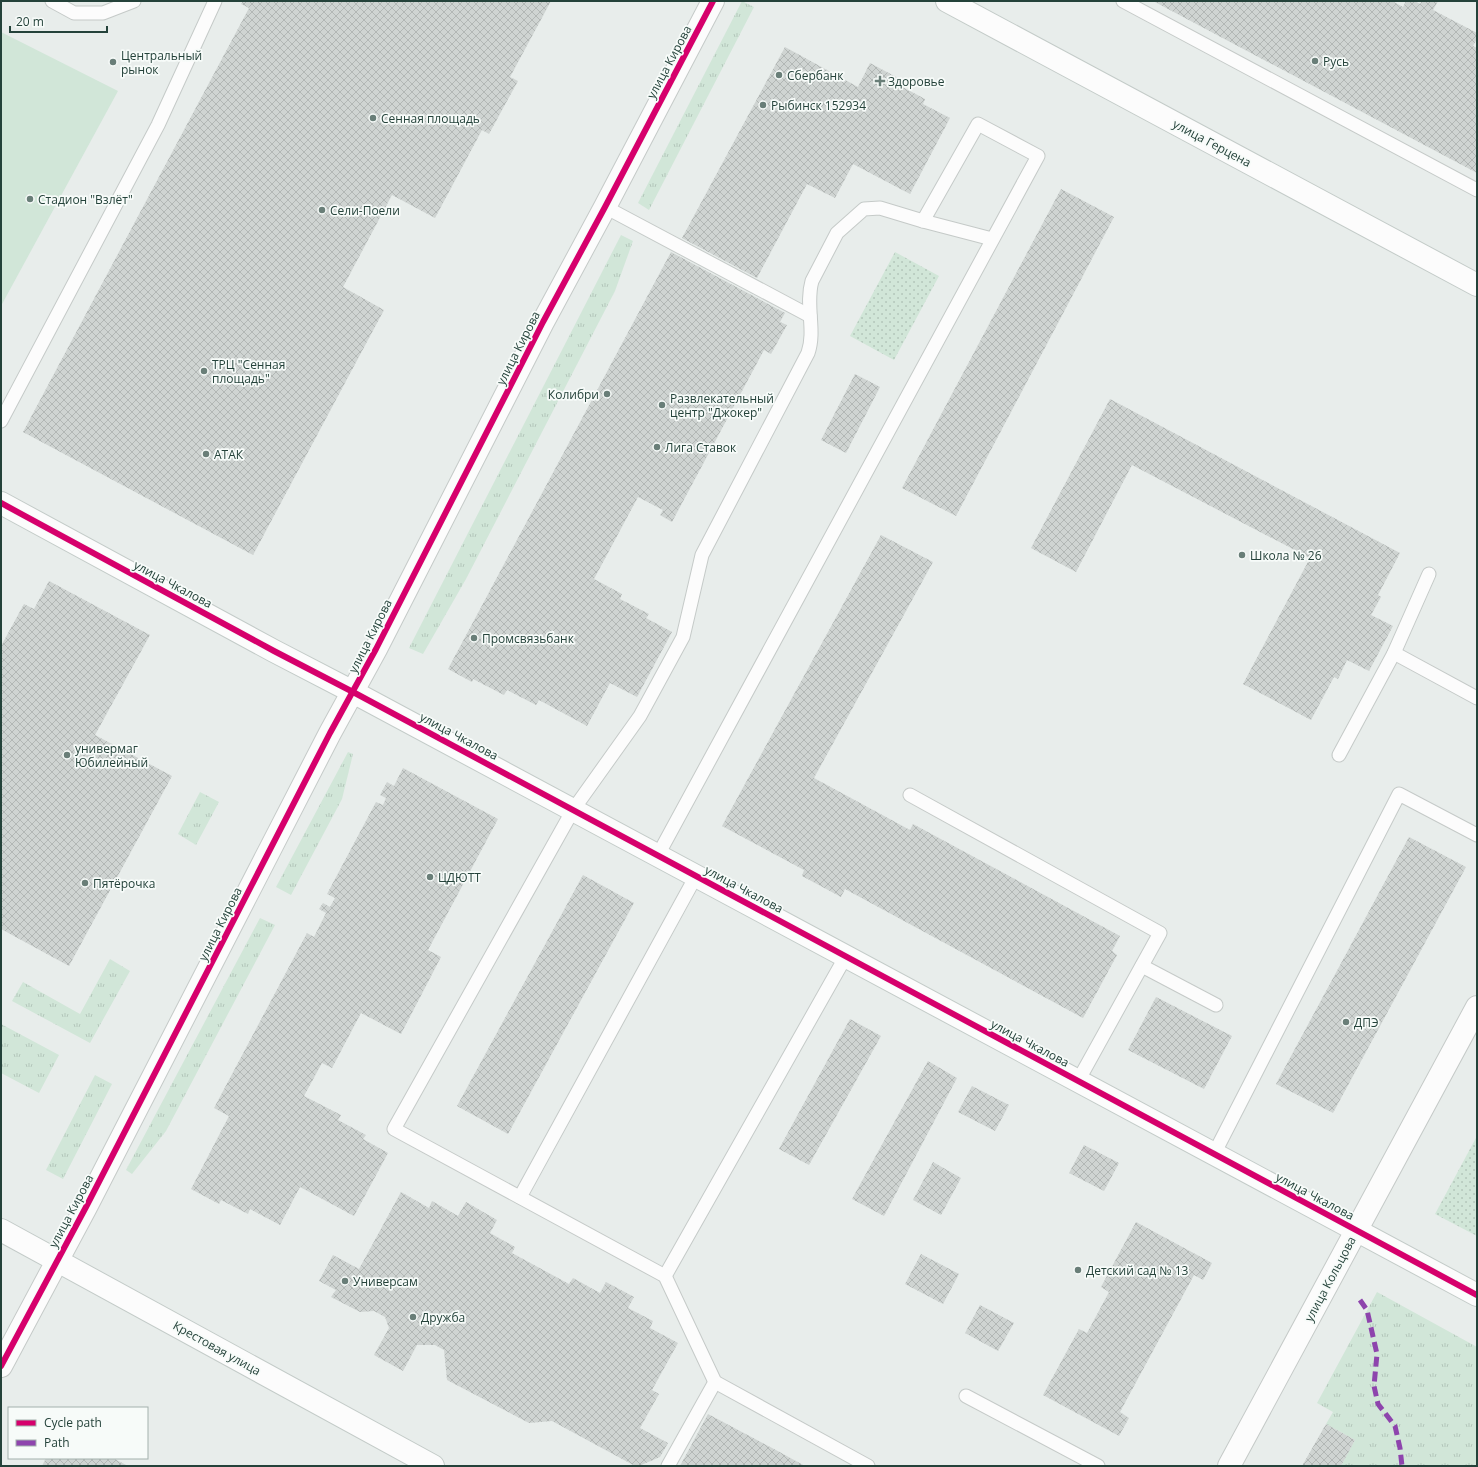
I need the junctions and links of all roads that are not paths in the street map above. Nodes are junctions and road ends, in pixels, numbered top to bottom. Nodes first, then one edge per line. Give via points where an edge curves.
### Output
1 (52, 1) edge
2 (134, 1) edge
3 (215, 1) edge
4 (713, 1) edge
5 (947, 1) edge
6 (1123, 1) edge
7 (1477, 190) edge
8 (605, 207) junction
9 (923, 221) junction
10 (992, 239) junction
11 (1477, 285) edge
12 (810, 316) junction
13 (1, 421) edge
14 (1, 503) edge
15 (1429, 574) dead end
16 (1394, 652) junction
17 (353, 692) junction
18 (1477, 698) edge
19 (1339, 755) dead end
20 (910, 795) dead end
21 (572, 810) junction
22 (1477, 835) edge
23 (658, 855) junction
24 (696, 876) junction
25 (846, 956) junction
26 (1142, 966) junction
27 (1216, 1005) dead end
28 (1477, 1007) edge
29 (1078, 1081) junction
30 (1214, 1154) junction
31 (520, 1197) junction
32 (1, 1230) edge
33 (1357, 1230) junction
34 (58, 1261) junction
35 (665, 1276) junction
36 (1477, 1295) edge
37 (1, 1366) edge
38 (715, 1382) junction
39 (966, 1396) dead end
40 (434, 1466) edge
41 (668, 1466) edge
42 (868, 1466) edge
43 (1098, 1466) edge
44 (1228, 1466) edge

1 - 2 lane via 74,13 103,13
3 - 13 lane via 158,125
4 - 8 street, улица Кирова
5 - 11 street, улица Герцена
6 - 7 lane
8 - 12 lane
8 - 17 street, улица Кирова
9 - 10 lane
9 - 10 lane via 978,124 1038,156
9 - 12 lane via 880,208 864,209 837,233 819,268 810,290
10 - 23 lane
12 - 21 lane via 812,337 808,353 702,555 683,637 640,716
14 - 17 street, улица Чкалова
15 - 16 lane
16 - 18 lane
16 - 19 lane
17 - 21 street, улица Чкалова
17 - 34 street, улица Кирова
20 - 26 lane via 1160,933
21 - 23 street, улица Чкалова
21 - 31 lane via 394,1129
22 - 30 lane via 1399,794
23 - 24 street, улица Чкалова
24 - 25 street, улица Чкалова
24 - 31 lane
25 - 29 street, улица Чкалова
25 - 35 lane
26 - 27 lane
26 - 29 lane
28 - 33 street, улица Кольцова
29 - 30 street, улица Чкалова
30 - 33 street, улица Чкалова
31 - 35 lane
32 - 34 street, Крестовая улица
33 - 36 street, улица Чкалова
33 - 44 street, улица Кольцова
34 - 37 street, улица Кирова
34 - 40 street, Крестовая улица
35 - 38 lane
38 - 41 lane
38 - 42 lane
39 - 43 lane

